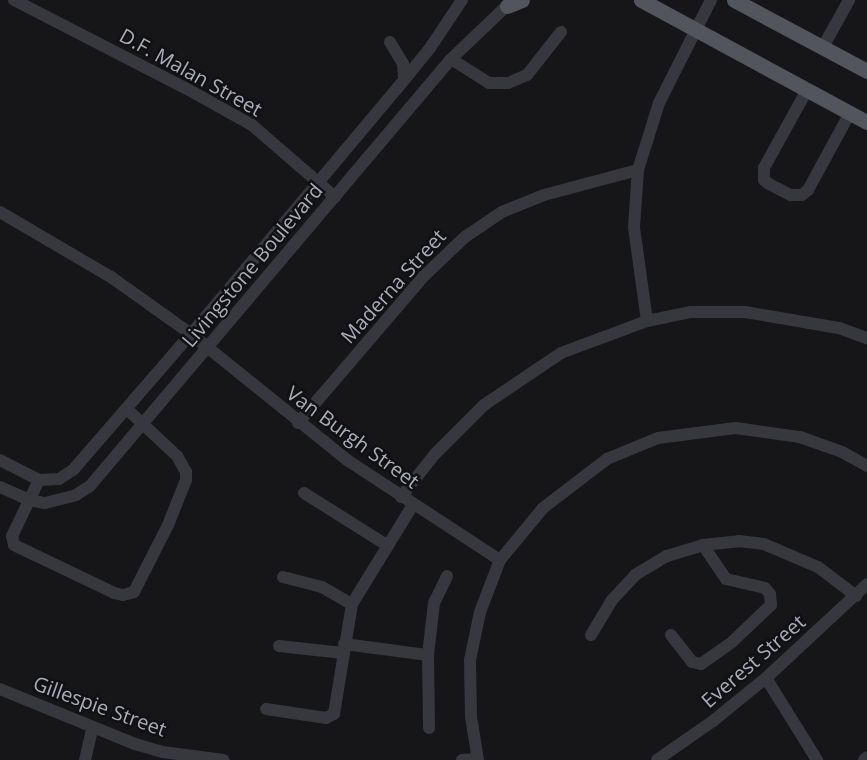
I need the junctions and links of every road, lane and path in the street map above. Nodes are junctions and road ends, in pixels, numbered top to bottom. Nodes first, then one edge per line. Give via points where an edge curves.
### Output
1 (14, 0) edge
2 (462, 0) edge
3 (522, 0) edge
4 (640, 0) edge
5 (711, 0) edge
6 (734, 0) edge
7 (849, 0) edge
8 (510, 3) edge
9 (697, 30) junction
10 (561, 32) dead end
11 (390, 42) dead end
12 (823, 47) junction
13 (451, 59) junction
14 (867, 71) edge
15 (404, 80) junction
16 (807, 90) junction
17 (850, 113) junction
18 (867, 122) edge
19 (638, 170) junction
20 (318, 183) junction
21 (335, 197) junction
22 (0, 212) edge
23 (647, 321) junction
24 (191, 334) junction
25 (867, 338) edge
26 (208, 348) junction
27 (127, 409) junction
28 (298, 423) junction
29 (144, 424) junction
30 (0, 460) edge
31 (867, 466) edge
32 (39, 480) junction
33 (0, 487) edge
34 (304, 493) dead end
35 (401, 497) junction
36 (29, 500) junction
37 (413, 505) junction
38 (703, 545) junction
39 (388, 546) junction
40 (500, 560) junction
41 (447, 576) dead end
42 (284, 578) dead end
43 (867, 584) edge
44 (856, 596) junction
45 (352, 604) junction
46 (591, 635) dead end
47 (671, 635) dead end
48 (279, 646) dead end
49 (344, 649) junction
50 (428, 655) junction
51 (766, 678) junction
52 (0, 689) edge
53 (266, 709) dead end
54 (429, 728) dead end
55 (92, 729) junction
56 (676, 748) junction
57 (477, 759) edge
58 (85, 760) edge
59 (222, 760) edge
60 (462, 760) edge
61 (657, 760) edge
62 (683, 760) edge
63 (817, 760) edge

1 - 20 street, D.F. Malan Street via 252,125
2 - 15 street, Livingstone Boulevard
3 - 8 main road
4 - 9 main road
5 - 9 street
6 - 12 main road
7 - 12 street
8 - 13 street, Livingstone Boulevard
9 - 16 main road
9 - 19 street via 658,103
10 - 13 street via 527,75 508,83 489,83
11 - 15 street via 403,64
12 - 14 main road
13 - 21 street, Livingstone Boulevard
15 - 20 street, Livingstone Boulevard
16 - 17 main road
16 - 17 street via 764,168 764,180 769,184 791,195 802,195 808,190
17 - 18 main road
19 - 23 street via 634,227
19 - 28 street, Maderna Street via 544,195 502,212 465,237 424,276
20 - 21 street, D.F. Malan Street
20 - 24 street, Livingstone Boulevard
21 - 26 street, Livingstone Boulevard
22 - 24 street, Van Burgh Street via 111,277
23 - 25 street via 691,312 745,312 839,327
23 - 35 street via 561,353 484,405 434,455
24 - 26 street, Van Burgh Street
24 - 27 street, Livingstone Boulevard
26 - 28 street, Van Burgh Street
26 - 29 street, Livingstone Boulevard
27 - 29 street
27 - 32 street, Livingstone Boulevard via 66,476
28 - 35 street, Van Burgh Street
29 - 36 street, Livingstone Boulevard via 90,486 76,495 45,503
29 - 36 street via 184,464 186,480 134,592 114,593 19,550 12,536
30 - 32 street
31 - 40 street via 842,452 770,431 735,428 658,438 607,459 561,494 543,508
32 - 36 street
33 - 36 street, Livingstone Boulevard
34 - 39 street
35 - 37 street, Van Burgh Street
37 - 39 street
37 - 40 street, Van Burgh Street
38 - 44 street via 739,541 764,544 818,567
38 - 46 street via 667,556 635,575 612,600
38 - 47 street via 726,579 765,588 771,605 732,642 701,664 692,662
39 - 45 street
40 - 57 street via 480,612 470,660 471,717
41 - 50 street via 434,603
42 - 45 street via 322,587
43 - 44 street, Everest Street
44 - 51 street, Everest Street
45 - 49 street
48 - 49 street
49 - 50 street
49 - 53 street via 336,712 332,716
50 - 54 street
51 - 56 street, Everest Street
51 - 63 street
52 - 55 street, Gillespie Street
55 - 58 street
55 - 59 street, Gillespie Street via 163,752
56 - 61 street, Everest Street
56 - 62 street
57 - 60 street

